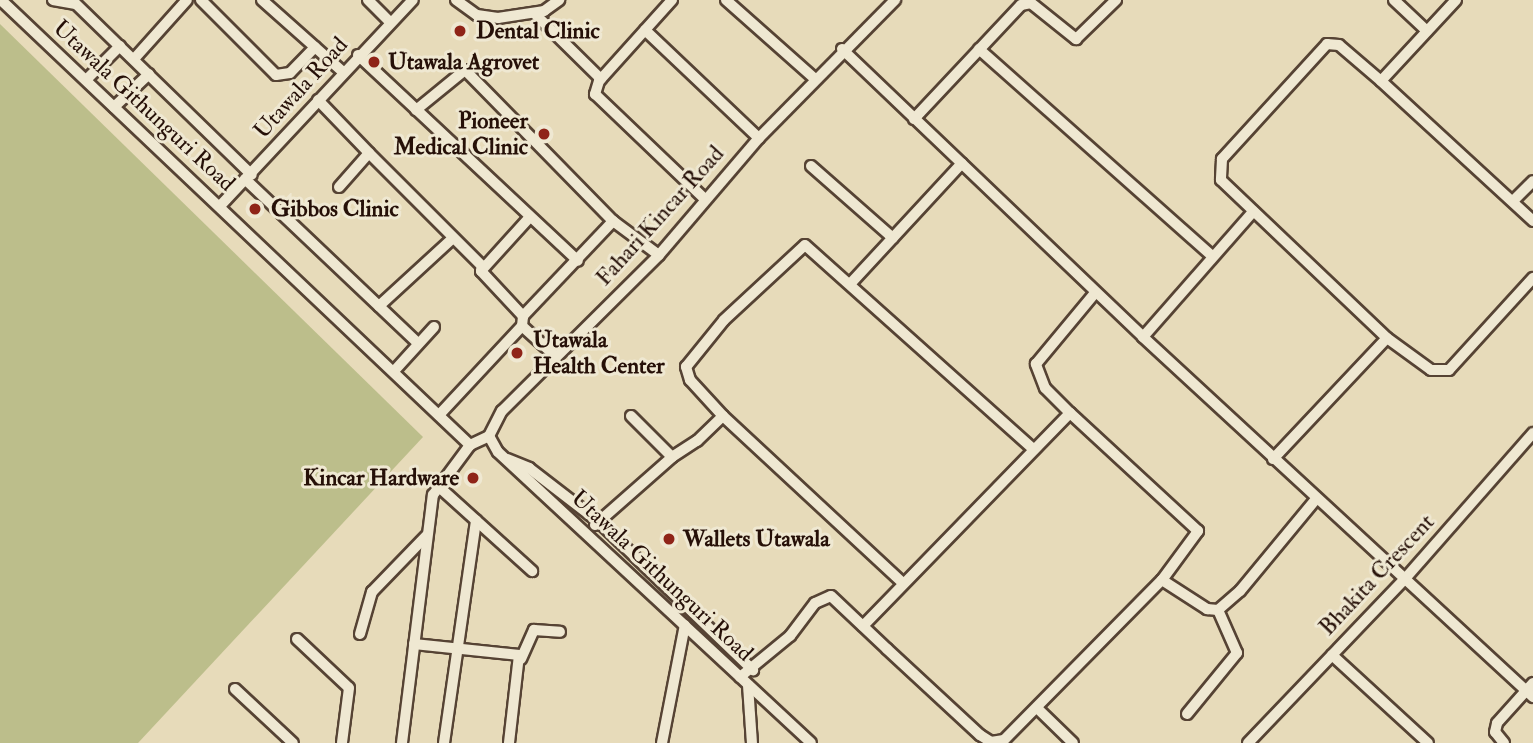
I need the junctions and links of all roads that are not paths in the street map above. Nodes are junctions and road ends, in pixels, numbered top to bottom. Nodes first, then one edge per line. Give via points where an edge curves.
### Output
1 (1, 0) edge
2 (53, 0) edge
3 (187, 0) edge
4 (201, 0) edge
5 (262, 0) edge
6 (368, 0) edge
7 (413, 0) edge
8 (456, 0) edge
9 (672, 0) edge
10 (726, 0) edge
11 (895, 0) edge
12 (1116, 0) edge
13 (1394, 0) edge
14 (1456, 0) edge
15 (552, 2) edge
16 (534, 13) junction
17 (389, 21) junction
18 (645, 30) junction
19 (1427, 31) junction
20 (120, 46) junction
21 (315, 47) junction
22 (842, 49) junction
23 (979, 49) junction
24 (358, 55) junction
25 (134, 60) junction
26 (343, 72) junction
27 (149, 74) junction
28 (814, 78) junction
29 (601, 79) junction
30 (86, 80) junction
31 (1381, 81) junction
32 (318, 100) junction
33 (114, 107) junction
34 (416, 110) junction
35 (914, 120) junction
36 (759, 138) junction
37 (369, 153) junction
38 (962, 163) junction
39 (811, 166) dead end
40 (248, 177) junction
41 (1533, 181) edge
42 (339, 187) dead end
43 (704, 198) junction
44 (1513, 201) junction
45 (220, 206) junction
46 (1253, 212) junction
47 (530, 217) junction
48 (613, 221) junction
49 (1533, 221) edge
50 (453, 238) junction
51 (892, 238) junction
52 (659, 255) junction
53 (1212, 256) junction
54 (578, 261) junction
55 (481, 271) junction
56 (1533, 278) edge
57 (850, 284) junction
58 (1095, 293) junction
59 (379, 306) junction
60 (523, 321) junction
61 (434, 327) dead end
62 (1143, 337) junction
63 (1387, 338) junction
64 (418, 343) junction
65 (554, 355) junction
66 (395, 370) junction
67 (1070, 413) junction
68 (439, 415) junction
69 (631, 416) dead end
70 (723, 416) junction
71 (489, 436) junction
72 (1531, 440) edge
73 (471, 445) junction
74 (1031, 448) junction
75 (672, 457) junction
76 (505, 458) junction
77 (1273, 459) junction
78 (438, 486) junction
79 (561, 491) junction
80 (1316, 499) junction
81 (551, 501) junction
82 (476, 520) junction
83 (598, 522) junction
84 (586, 534) junction
85 (427, 535) junction
86 (532, 571) dead end
87 (1162, 580) junction
88 (1403, 581) junction
89 (903, 583) junction
90 (674, 594) junction
91 (663, 605) junction
92 (1218, 610) junction
93 (685, 625) junction
94 (863, 626) junction
95 (560, 632) dead end
96 (360, 634) dead end
97 (296, 639) dead end
98 (414, 644) junction
99 (457, 648) junction
100 (722, 653) junction
101 (1332, 655) junction
102 (521, 659) junction
103 (753, 670) junction
104 (744, 681) junction
105 (235, 689) dead end
106 (1531, 691) edge
107 (1037, 708) junction
108 (1187, 714) dead end
109 (1496, 740) edge
110 (293, 743) edge
111 (342, 743) edge
112 (401, 743) edge
113 (443, 743) edge
114 (509, 743) edge
115 (662, 743) edge
116 (752, 743) edge
117 (811, 743) edge
118 (1073, 743) edge
119 (1248, 743) edge
120 (1428, 743) edge

1 - 30 street, Utawala Githunguri Road
2 - 20 street via 76,4
3 - 25 street
4 - 21 street via 276,75 290,73
5 - 21 street
6 - 17 street
7 - 17 street, Utawala Road
8 - 16 street via 486,18
9 - 18 street
10 - 28 street
11 - 22 street, Fahari Kincar Road
12 - 23 street via 1076,39 1027,2
13 - 19 street
14 - 19 street
15 - 16 street
16 - 29 street
17 - 24 street, Utawala Road
18 - 29 street
18 - 36 street
19 - 31 street
20 - 25 street
20 - 30 street
21 - 26 street
22 - 28 street, Fahari Kincar Road
22 - 35 street
23 - 35 street
23 - 53 street
24 - 26 street, Utawala Road
24 - 34 street
25 - 27 street
26 - 32 street, Utawala Road
27 - 33 street
27 - 40 street
28 - 36 street, Fahari Kincar Road
29 - 43 street via 595,93
30 - 33 street, Utawala Githunguri Road
31 - 44 street
31 - 46 street via 1339,45 1327,44 1222,159 1221,180
32 - 37 street
32 - 40 street, Utawala Road
33 - 45 street, Utawala Githunguri Road
34 - 47 street
34 - 48 street via 465,70
35 - 38 street
36 - 43 street, Fahari Kincar Road
37 - 42 street
37 - 50 street
38 - 51 street
38 - 58 street
39 - 51 street
40 - 45 street, Utawala Road
40 - 59 street
41 - 44 street
43 - 52 street, Fahari Kincar Road
44 - 49 street
45 - 66 street, Utawala Githunguri Road
46 - 53 street
46 - 63 street
47 - 54 street
47 - 55 street
48 - 52 street
48 - 54 street
50 - 55 street via 482,266
50 - 59 street
51 - 57 street
52 - 65 street, Fahari Kincar Road
53 - 62 street
54 - 60 street
55 - 60 street
56 - 63 street via 1449,370 1431,370
57 - 70 street via 811,247 800,246 724,320 686,374
57 - 74 street
58 - 62 street
58 - 67 street via 1036,364 1039,379
59 - 64 street
60 - 65 street
60 - 68 street
61 - 64 street
62 - 77 street
63 - 77 street
64 - 66 street
65 - 71 street, Fahari Kincar Road via 496,419
66 - 68 street, Utawala Githunguri Road
67 - 74 street
67 - 87 street via 1195,526 1197,537
68 - 73 street, Utawala Githunguri Road
69 - 75 street
70 - 75 street
70 - 89 street
71 - 73 street
71 - 76 street, Utawala Githunguri Road
72 - 88 street, Bhakita Crescent
73 - 78 street
74 - 89 street
75 - 83 street
76 - 79 street via 518,461
76 - 81 street, Utawala Githunguri Road
77 - 80 street
78 - 82 street
78 - 85 street
79 - 81 street
79 - 83 street
80 - 88 street
80 - 92 street via 1240,592
81 - 84 street, Utawala Githunguri Road
82 - 86 street
82 - 99 street
83 - 84 street
83 - 90 street
84 - 91 street, Utawala Githunguri Road
85 - 96 street via 372,592
85 - 98 street
87 - 92 street via 1207,609
87 - 107 street
88 - 101 street, Bhakita Crescent
88 - 106 street
89 - 94 street
90 - 91 street
90 - 100 street
91 - 93 street, Utawala Githunguri Road
92 - 108 street via 1237,653
93 - 100 street, Utawala Githunguri Road
93 - 115 street
94 - 103 street via 831,596 819,599 790,636
94 - 107 street via 991,742 1004,740
95 - 102 street via 534,630
97 - 111 street via 349,688
98 - 99 street
98 - 112 street
99 - 102 street via 514,652
99 - 113 street
100 - 103 street
100 - 104 street, Utawala Githunguri Road
101 - 119 street, Bhakita Crescent
101 - 120 street
102 - 114 street
103 - 104 street
104 - 116 street
104 - 117 street, Utawala Githunguri Road
105 - 110 street
106 - 109 street via 1497,723
107 - 118 street

